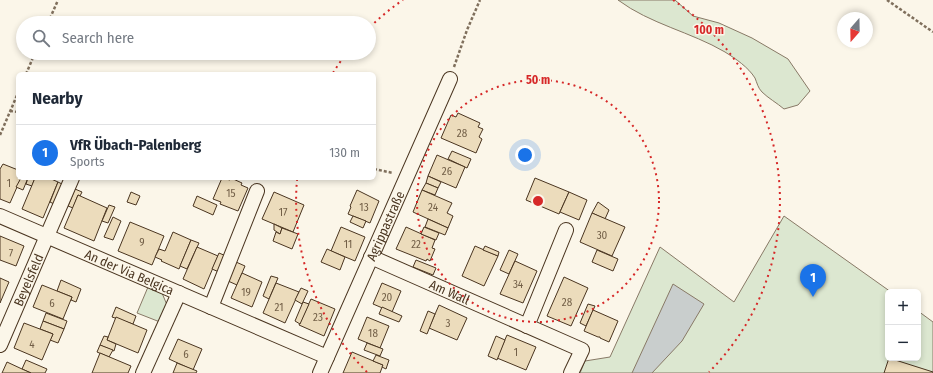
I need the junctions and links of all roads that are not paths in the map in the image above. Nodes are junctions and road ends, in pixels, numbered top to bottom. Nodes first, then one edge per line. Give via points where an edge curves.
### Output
1 (450, 79) road end
2 (71, 180) edge
3 (257, 191) dead end
4 (0, 216) edge
5 (566, 230) dead end
6 (48, 236) junction
7 (371, 257) junction
8 (179, 293) junction
9 (211, 307) junction
10 (527, 326) junction
11 (0, 345) edge
12 (327, 358) junction
13 (143, 373) edge
14 (320, 373) edge
15 (572, 373) edge

1 - 7 street, Agrippastraße
2 - 6 street
3 - 9 street
4 - 6 street, An der Via Belgica
5 - 10 street
6 - 8 street, An der Via Belgica
6 - 11 street, Beyelsfeld
7 - 10 street, Am Wall
7 - 12 street, Agrippastraße
8 - 9 street, An der Via Belgica
8 - 13 street
9 - 12 street, An der Via Belgica
10 - 15 street, Am Wall via 582,350
12 - 14 street, Agrippastraße

